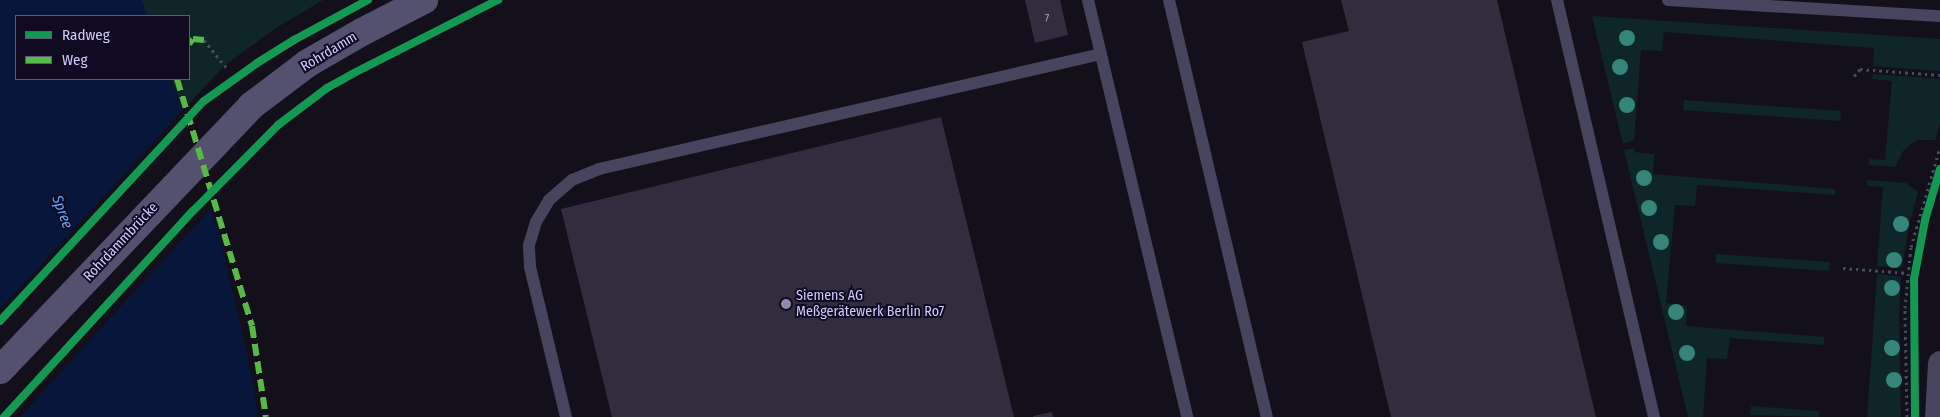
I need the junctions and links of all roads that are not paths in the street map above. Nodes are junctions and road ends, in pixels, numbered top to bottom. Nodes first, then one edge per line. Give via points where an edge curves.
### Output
1 (424, 0) edge
2 (1088, 0) edge
3 (1169, 0) edge
4 (1557, 0) edge
5 (1668, 0) edge
6 (1859, 5) edge
7 (1940, 16) edge
8 (1101, 54) junction
9 (241, 114) joint
10 (1940, 363) edge
11 (0, 370) edge
12 (566, 417) edge
13 (1187, 417) edge
14 (1267, 417) edge
15 (1654, 417) edge
16 (1937, 417) edge

1 - 9 main road, Rohrdamm via 308,63
2 - 8 lane
3 - 14 lane
4 - 15 lane
5 - 6 lane
6 - 7 lane
8 - 12 lane via 599,169 572,180 549,200 536,222 529,245 530,267
8 - 13 lane
9 - 11 main road, Rohrdammbrücke
10 - 16 street

